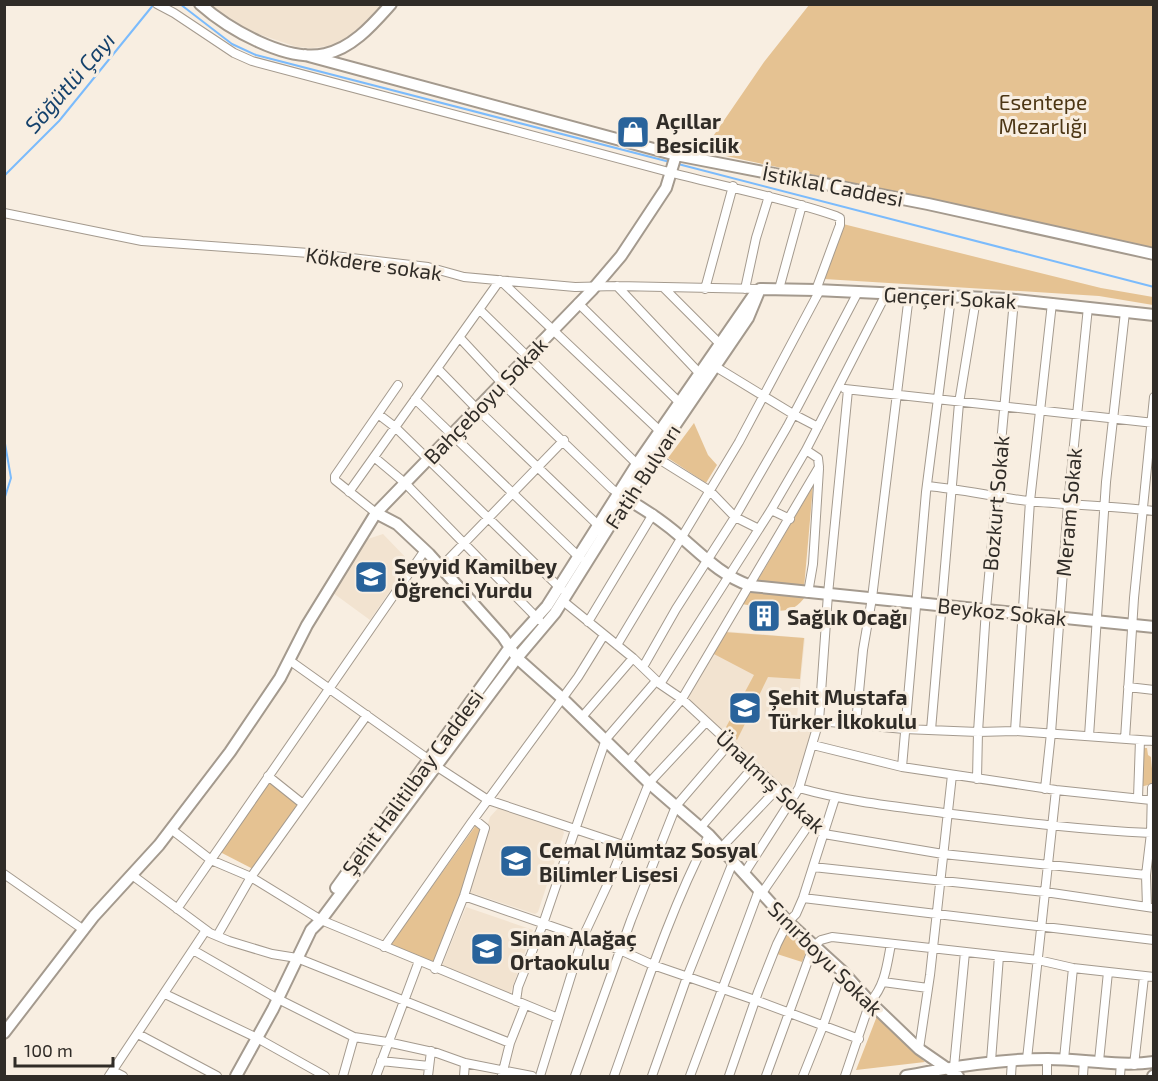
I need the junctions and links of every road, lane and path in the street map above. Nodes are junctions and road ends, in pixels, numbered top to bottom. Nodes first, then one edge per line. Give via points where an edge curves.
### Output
1 (156, 4) edge
2 (200, 4) edge
3 (391, 4) edge
4 (305, 55) junction
5 (675, 157) junction
6 (672, 171) junction
7 (732, 186) junction
8 (769, 196) junction
9 (802, 205) junction
10 (4, 213) edge
11 (1154, 254) edge
12 (500, 280) junction
13 (594, 286) junction
14 (617, 286) junction
15 (664, 288) junction
16 (705, 288) junction
17 (745, 289) junction
18 (779, 289) junction
19 (759, 290) junction
20 (818, 290) junction
21 (858, 292) junction
22 (886, 294) junction
23 (909, 295) junction
24 (951, 297) junction
25 (976, 299) junction
26 (1014, 300) junction
27 (578, 303) junction
28 (1052, 303) junction
29 (1088, 307) junction
30 (480, 310) junction
31 (1125, 312) junction
32 (1154, 315) edge
33 (552, 330) junction
34 (460, 339) junction
35 (723, 347) junction
36 (527, 356) junction
37 (716, 367) junction
38 (438, 369) junction
39 (703, 377) junction
40 (501, 382) junction
41 (398, 385) dead end
42 (838, 388) junction
43 (848, 390) junction
44 (896, 395) junction
45 (764, 396) junction
46 (1154, 397) edge
47 (415, 399) junction
48 (936, 400) junction
49 (959, 403) junction
50 (683, 406) junction
51 (1004, 407) junction
52 (477, 409) junction
53 (1040, 411) junction
54 (378, 414) junction
55 (793, 414) junction
56 (1078, 415) junction
57 (1114, 420) junction
58 (1152, 423) edge
59 (395, 427) junction
60 (818, 427) junction
61 (663, 434) junction
62 (453, 435) junction
63 (564, 440) junction
64 (806, 450) junction
65 (654, 456) junction
66 (374, 457) junction
67 (429, 460) junction
68 (538, 467) junction
69 (640, 467) junction
70 (819, 467) junction
71 (405, 483) junction
72 (927, 486) junction
73 (951, 488) junction
74 (710, 491) junction
75 (349, 492) junction
76 (514, 494) junction
77 (623, 496) junction
78 (996, 497) junction
79 (1030, 501) junction
80 (1068, 504) junction
81 (1105, 506) junction
82 (771, 510) junction
83 (1142, 510) junction
84 (1154, 512) edge
85 (376, 513) junction
86 (653, 514) junction
87 (735, 517) junction
88 (489, 519) junction
89 (790, 519) junction
90 (602, 529) junction
91 (759, 529) junction
92 (682, 538) junction
93 (464, 545) junction
94 (425, 550) junction
95 (582, 560) junction
96 (707, 561) junction
97 (441, 567) junction
98 (729, 576) junction
99 (751, 586) junction
100 (808, 593) junction
101 (563, 594) junction
102 (828, 594) junction
103 (872, 598) junction
104 (916, 602) junction
105 (941, 604) junction
106 (986, 609) junction
107 (1022, 613) junction
108 (1059, 617) junction
109 (1097, 620) junction
110 (541, 621) junction
111 (588, 622) junction
112 (1133, 624) junction
113 (1154, 627) edge
114 (604, 635) junction
115 (617, 645) junction
116 (510, 647) junction
117 (518, 658) junction
118 (633, 658) junction
119 (289, 660) junction
120 (643, 667) junction
121 (658, 682) junction
122 (1128, 687) junction
123 (329, 689) junction
124 (1154, 690) edge
125 (562, 698) junction
126 (682, 699) junction
127 (367, 715) junction
128 (582, 717) junction
129 (819, 721) junction
130 (706, 722) junction
131 (856, 723) junction
132 (904, 729) junction
133 (931, 730) junction
134 (1015, 731) junction
135 (978, 732) junction
136 (1051, 733) junction
137 (1089, 736) junction
138 (606, 739) junction
139 (1125, 739) junction
140 (1140, 740) junction
141 (1154, 741) edge
142 (730, 744) junction
143 (813, 745) junction
144 (628, 762) junction
145 (432, 763) junction
146 (754, 766) junction
147 (902, 767) junction
148 (952, 775) junction
149 (268, 776) junction
150 (977, 778) junction
151 (649, 783) junction
152 (778, 788) junction
153 (799, 788) junction
154 (1139, 788) junction
155 (1153, 788) edge
156 (1045, 789) junction
157 (1056, 790) junction
158 (835, 798) junction
159 (1138, 798) junction
160 (488, 800) junction
161 (1151, 800) junction
162 (790, 803) junction
163 (303, 804) junction
164 (676, 806) junction
165 (948, 813) junction
166 (474, 819) junction
167 (810, 823) junction
168 (1053, 826) junction
169 (1152, 827) edge
170 (574, 828) junction
171 (171, 829) junction
172 (705, 831) junction
173 (824, 834) junction
174 (623, 845) junction
175 (720, 849) junction
176 (944, 854) junction
177 (1151, 855) edge
178 (211, 860) junction
179 (733, 862) junction
180 (1048, 866) junction
181 (813, 867) junction
182 (4, 874) edge
183 (744, 874) junction
184 (132, 875) junction
185 (1146, 875) junction
186 (251, 877) junction
187 (941, 882) junction
188 (760, 891) junction
189 (1045, 892) junction
190 (1150, 892) edge
191 (464, 896) junction
192 (803, 898) junction
193 (1150, 907) edge
194 (177, 909) junction
195 (937, 915) junction
196 (321, 920) junction
197 (788, 922) junction
198 (543, 924) junction
199 (1042, 928) junction
200 (84, 930) junction
201 (206, 930) junction
202 (217, 936) junction
203 (583, 938) junction
204 (1154, 940) edge
205 (891, 944) junction
206 (815, 945) junction
207 (384, 947) junction
208 (933, 949) junction
209 (193, 950) junction
210 (620, 950) junction
211 (965, 952) junction
212 (999, 956) junction
213 (297, 958) junction
214 (1038, 960) junction
215 (419, 962) junction
216 (653, 965) junction
217 (1073, 968) junction
218 (435, 969) junction
219 (842, 971) junction
220 (1108, 972) junction
221 (687, 977) junction
222 (1144, 977) junction
223 (1154, 977) edge
224 (883, 982) junction
225 (928, 988) junction
226 (721, 990) junction
227 (165, 994) junction
228 (278, 999) junction
229 (755, 1000) junction
230 (516, 1001) junction
231 (403, 1002) junction
232 (870, 1002) junction
233 (525, 1005) junction
234 (789, 1013) junction
235 (558, 1018) junction
236 (823, 1026) junction
237 (4, 1034) edge
238 (138, 1034) junction
239 (354, 1037) junction
240 (257, 1038) junction
241 (859, 1039) junction
242 (387, 1042) junction
243 (510, 1043) junction
244 (919, 1049) junction
245 (431, 1052) junction
246 (1027, 1059) junction
247 (1047, 1059) junction
248 (1064, 1059) junction
249 (1012, 1060) junction
250 (1084, 1060) junction
251 (381, 1061) junction
252 (991, 1061) junction
253 (1100, 1061) junction
254 (1154, 1062) edge
255 (465, 1063) junction
256 (1121, 1064) junction
257 (1134, 1065) junction
258 (429, 1066) junction
259 (953, 1071) edge
260 (111, 1074) edge
261 (502, 1074) edge
262 (931, 1074) edge
263 (123, 1077) edge
264 (217, 1077) edge
265 (236, 1077) edge
266 (325, 1077) edge
267 (343, 1077) edge
268 (376, 1077) edge
269 (428, 1077) edge
270 (464, 1077) edge
271 (532, 1077) edge
272 (540, 1077) edge
273 (575, 1077) edge
274 (614, 1077) edge
275 (652, 1077) edge
276 (690, 1077) edge
277 (729, 1077) edge
278 (766, 1077) edge
279 (803, 1077) edge
280 (845, 1077) edge
281 (906, 1077) edge
282 (1011, 1077) edge
283 (1047, 1077) edge
284 (1083, 1077) edge
285 (1120, 1077) edge

1 - 6 street via 252,61
2 - 4 street, İstiklal Caddesi via 221,22 255,40
3 - 4 street via 366,31 345,46 325,54
4 - 5 street, İstiklal Caddesi
5 - 6 street, Bahçeboyu Sokak
5 - 11 street, İstiklal Caddesi via 928,204
6 - 7 street
6 - 13 street, Bahçeboyu Sokak via 666,188 621,256
7 - 8 street
7 - 16 street
8 - 9 street
8 - 17 street
9 - 18 street
9 - 20 street via 840,218
10 - 12 street, Kökdere sokak via 142,241 309,253
12 - 13 street, Kökdere sokak
12 - 30 street
12 - 33 street
13 - 14 street, Kökdere sokak
13 - 27 street, Bahçeboyu Sokak
14 - 15 street, Kökdere sokak
14 - 39 street
15 - 16 street, Kökdere sokak
15 - 35 street
16 - 17 street, Kökdere sokak
17 - 19 street, Gençeri Sokak
18 - 19 street, Gençeri Sokak
18 - 20 street, Gençeri Sokak
19 - 35 street via 738,316
20 - 21 street, Gençeri Sokak
20 - 45 street
21 - 22 street, Gençeri Sokak
21 - 55 street
22 - 23 street, Gençeri Sokak
22 - 42 street
23 - 24 street, Gençeri Sokak
23 - 44 street
24 - 25 street, Gençeri Sokak
24 - 48 street
25 - 26 street, Gençeri Sokak
25 - 49 street
26 - 28 street, Gençeri Sokak
26 - 51 street, Bozkurt Sokak
27 - 33 street, Bahçeboyu Sokak
27 - 50 street
28 - 29 street, Gençeri Sokak
28 - 53 street
29 - 31 street, Gençeri Sokak
29 - 56 street, Meram Sokak
30 - 34 street
30 - 36 street
31 - 32 street, Gençeri Sokak
31 - 57 street
33 - 36 street, Bahçeboyu Sokak
33 - 61 street
34 - 38 street
34 - 40 street
35 - 37 street
35 - 39 street
36 - 40 street, Bahçeboyu Sokak
36 - 69 street
37 - 39 street
37 - 45 street
38 - 47 street
38 - 52 street
39 - 50 street
40 - 52 street, Bahçeboyu Sokak
40 - 63 street
41 - 54 street
42 - 43 street
42 - 60 street
43 - 44 street
43 - 102 street
44 - 48 street
44 - 103 street
45 - 55 street
45 - 74 street
46 - 58 street
47 - 59 street
47 - 62 street
48 - 49 street
48 - 72 street
49 - 51 street
49 - 73 street
50 - 61 street
51 - 53 street
51 - 78 street, Bozkurt Sokak
52 - 62 street, Bahçeboyu Sokak
52 - 68 street
53 - 56 street
53 - 79 street
54 - 59 street, Ünalmış Sokak
54 - 75 street via 335,476
55 - 60 street
55 - 87 street
56 - 57 street
56 - 80 street, Meram Sokak
57 - 58 street
57 - 81 street
58 - 83 street
59 - 66 street
59 - 67 street, Ünalmış Sokak
60 - 64 street
61 - 65 street, Fatih Bulvarı
61 - 69 street
62 - 67 street, Bahçeboyu Sokak
62 - 76 street
63 - 68 street
63 - 77 street
64 - 70 street via 818,458
64 - 82 street
65 - 69 street, Fatih Bulvarı
65 - 74 street
66 - 71 street
66 - 75 street
67 - 71 street, Bahçeboyu Sokak
67 - 88 street, Ünalmış Sokak
68 - 76 street
68 - 90 street
69 - 77 street
70 - 89 street
70 - 100 street
71 - 85 street, Bahçeboyu Sokak
71 - 93 street
72 - 73 street
72 - 104 street
73 - 78 street
73 - 105 street
74 - 87 street
74 - 92 street
75 - 85 street
76 - 88 street
76 - 95 street
77 - 86 street, Beykoz Sokak
77 - 90 street
78 - 79 street
78 - 106 street, Bozkurt Sokak
79 - 80 street
79 - 107 street
80 - 81 street
80 - 108 street, Meram Sokak
81 - 83 street
81 - 109 street
82 - 89 street
82 - 91 street
83 - 84 street
83 - 112 street
85 - 94 street, Sınırboyu Sokak via 397,524
85 - 119 street, Bahçeboyu Sokak
86 - 92 street, Beykoz Sokak
86 - 111 street
87 - 91 street
87 - 96 street
88 - 93 street
88 - 101 street, Ünalmış Sokak
89 - 99 street
90 - 95 street
91 - 98 street
92 - 96 street, Beykoz Sokak
92 - 115 street
93 - 97 street
93 - 110 street
94 - 97 street, Sınırboyu Sokak
94 - 123 street
95 - 101 street
96 - 98 street, Beykoz Sokak
96 - 120 street
97 - 116 street, Sınırboyu Sokak
98 - 99 street, Beykoz Sokak
98 - 121 street
99 - 100 street, Beykoz Sokak
99 - 126 street
100 - 102 street, Beykoz Sokak
101 - 110 street via 547,606
101 - 111 street, Ünalmış Sokak
102 - 103 street, Beykoz Sokak
102 - 129 street
103 - 104 street, Beykoz Sokak
103 - 131 street
104 - 105 street, Beykoz Sokak
104 - 132 street
105 - 106 street, Beykoz Sokak
105 - 133 street
106 - 107 street, Beykoz Sokak
106 - 135 street, Bozkurt Sokak
107 - 108 street, Beykoz Sokak
107 - 134 street
108 - 109 street, Beykoz Sokak
108 - 136 street, Meram Sokak
109 - 112 street, Beykoz Sokak
109 - 137 street
110 - 116 street, Şehit Halitilbay Caddesi
110 - 117 street
111 - 114 street, Ünalmış Sokak
112 - 113 street, Beykoz Sokak
112 - 122 street
114 - 115 street, Ünalmış Sokak
114 - 125 street
115 - 118 street, Ünalmış Sokak
116 - 117 street, Sınırboyu Sokak
116 - 145 street, Şehit Halitilbay Caddesi
117 - 125 street, Sınırboyu Sokak
117 - 145 street, Şehit Halitilbay Caddesi
118 - 120 street, Ünalmış Sokak
118 - 128 street
119 - 123 street
119 - 171 street, Bahçeboyu Sokak via 230,752
120 - 121 street, Ünalmış Sokak
121 - 126 street, Ünalmış Sokak
121 - 138 street
122 - 124 street
122 - 139 street
123 - 127 street
123 - 149 street
125 - 128 street, Sınırboyu Sokak
125 - 160 street
126 - 130 street, Ünalmış Sokak
126 - 144 street
127 - 145 street
127 - 163 street
128 - 138 street, Sınırboyu Sokak
129 - 131 street
129 - 143 street
130 - 142 street, Ünalmış Sokak
130 - 151 street
131 - 132 street
132 - 133 street
132 - 147 street
133 - 135 street
134 - 135 street
134 - 136 street
135 - 150 street, Bozkurt Sokak
136 - 137 street
136 - 156 street, Meram Sokak
137 - 139 street
138 - 144 street, Sınırboyu Sokak
138 - 170 street
139 - 140 street
140 - 141 street
140 - 154 street
142 - 146 street, Ünalmış Sokak
142 - 164 street
143 - 147 street
143 - 153 street
144 - 151 street, Sınırboyu Sokak
145 - 160 street
145 - 196 street, Şehit Halitilbay Caddesi
146 - 152 street, Ünalmış Sokak
146 - 172 street
147 - 148 street
148 - 150 street
148 - 165 street
149 - 163 street
149 - 178 street
150 - 156 street
151 - 164 street, Sınırboyu Sokak
151 - 174 street
152 - 162 street, Ünalmış Sokak
152 - 175 street
153 - 158 street
153 - 162 street
154 - 155 street
154 - 159 street
155 - 161 street
156 - 157 street
157 - 159 street
157 - 168 street
158 - 165 street
158 - 173 street
159 - 161 street
160 - 166 street
160 - 170 street
161 - 169 street
162 - 167 street, Ünalmış Sokak
162 - 183 street
163 - 186 street
164 - 172 street, Sınırboyu Sokak
164 - 210 street
165 - 168 street
165 - 176 street
166 - 191 street via 485,828
166 - 207 street
167 - 173 street, Ünalmış Sokak
167 - 188 street
168 - 169 street via 1095,831
168 - 180 street
169 - 177 street
170 - 174 street
170 - 198 street
171 - 178 street
171 - 184 street, Bahçeboyu Sokak
172 - 175 street, Sınırboyu Sokak
172 - 216 street
173 - 176 street, Ünalmış Sokak
173 - 181 street
174 - 203 street
175 - 179 street, Sınırboyu Sokak
176 - 180 street, Ünalmış Sokak
176 - 187 street
177 - 185 street
178 - 186 street
178 - 194 street
179 - 183 street, Sınırboyu Sokak
179 - 221 street
180 - 185 street, Ünalmış Sokak
180 - 189 street
181 - 187 street
181 - 192 street
182 - 200 street
183 - 188 street, Sınırboyu Sokak
184 - 194 street
184 - 200 street, Bahçeboyu Sokak
185 - 190 street
186 - 196 street
186 - 202 street
187 - 189 street
187 - 195 street
188 - 197 street, Sınırboyu Sokak
188 - 226 street
189 - 193 street
189 - 199 street
190 - 193 street
191 - 198 street
191 - 218 street
192 - 195 street
192 - 197 street via 796,915
194 - 201 street
195 - 199 street
195 - 208 street
196 - 207 street
196 - 213 street, Şehit Halitilbay Caddesi via 310,930
197 - 206 street, Sınırboyu Sokak
197 - 229 street
198 - 203 street
198 - 230 street
199 - 204 street
199 - 214 street
200 - 237 street, Bahçeboyu Sokak
201 - 202 street
201 - 209 street
202 - 213 street
203 - 210 street
203 - 235 street
205 - 206 street via 832,938
205 - 208 street
205 - 224 street
206 - 219 street, Sınırboyu Sokak
206 - 234 street
207 - 215 street
208 - 211 street
208 - 225 street
209 - 227 street
209 - 228 street
210 - 216 street
210 - 273 street
211 - 212 street
211 - 259 street
212 - 214 street
212 - 252 street
213 - 228 street, Şehit Halitilbay Caddesi
213 - 231 street
214 - 217 street
214 - 246 street
215 - 218 street
215 - 231 street
216 - 221 street
216 - 274 street
217 - 220 street
217 - 248 street
218 - 230 street
219 - 232 street, Sınırboyu Sokak
219 - 236 street
220 - 222 street
220 - 253 street
221 - 226 street
221 - 275 street
222 - 223 street
222 - 257 street
224 - 225 street
224 - 232 street
225 - 244 street
226 - 229 street
226 - 276 street
227 - 238 street
227 - 240 street
228 - 239 street
228 - 240 street, Şehit Halitilbay Caddesi
229 - 234 street
229 - 277 street
230 - 233 street
231 - 242 street
231 - 243 street
232 - 241 street
232 - 244 street, Sınırboyu Sokak
233 - 235 street
233 - 243 street
234 - 236 street
234 - 278 street
235 - 272 street
236 - 241 street
236 - 279 street
238 - 260 street
238 - 264 street
239 - 242 street
239 - 267 street
240 - 265 street, Şehit Halitilbay Caddesi
240 - 266 street
241 - 280 street
242 - 245 street
242 - 251 street
243 - 261 street
244 - 259 street, Sınırboyu Sokak
245 - 255 street
245 - 258 street
246 - 247 street
246 - 249 street
247 - 248 street
247 - 283 street
248 - 250 street
249 - 252 street
249 - 282 street
250 - 253 street
250 - 284 street
251 - 258 street
251 - 268 street
252 - 259 street
253 - 256 street
254 - 257 street
255 - 261 street
255 - 270 street
256 - 257 street
256 - 285 street
258 - 269 street
259 - 262 street
260 - 263 street
261 - 271 street
262 - 281 street

